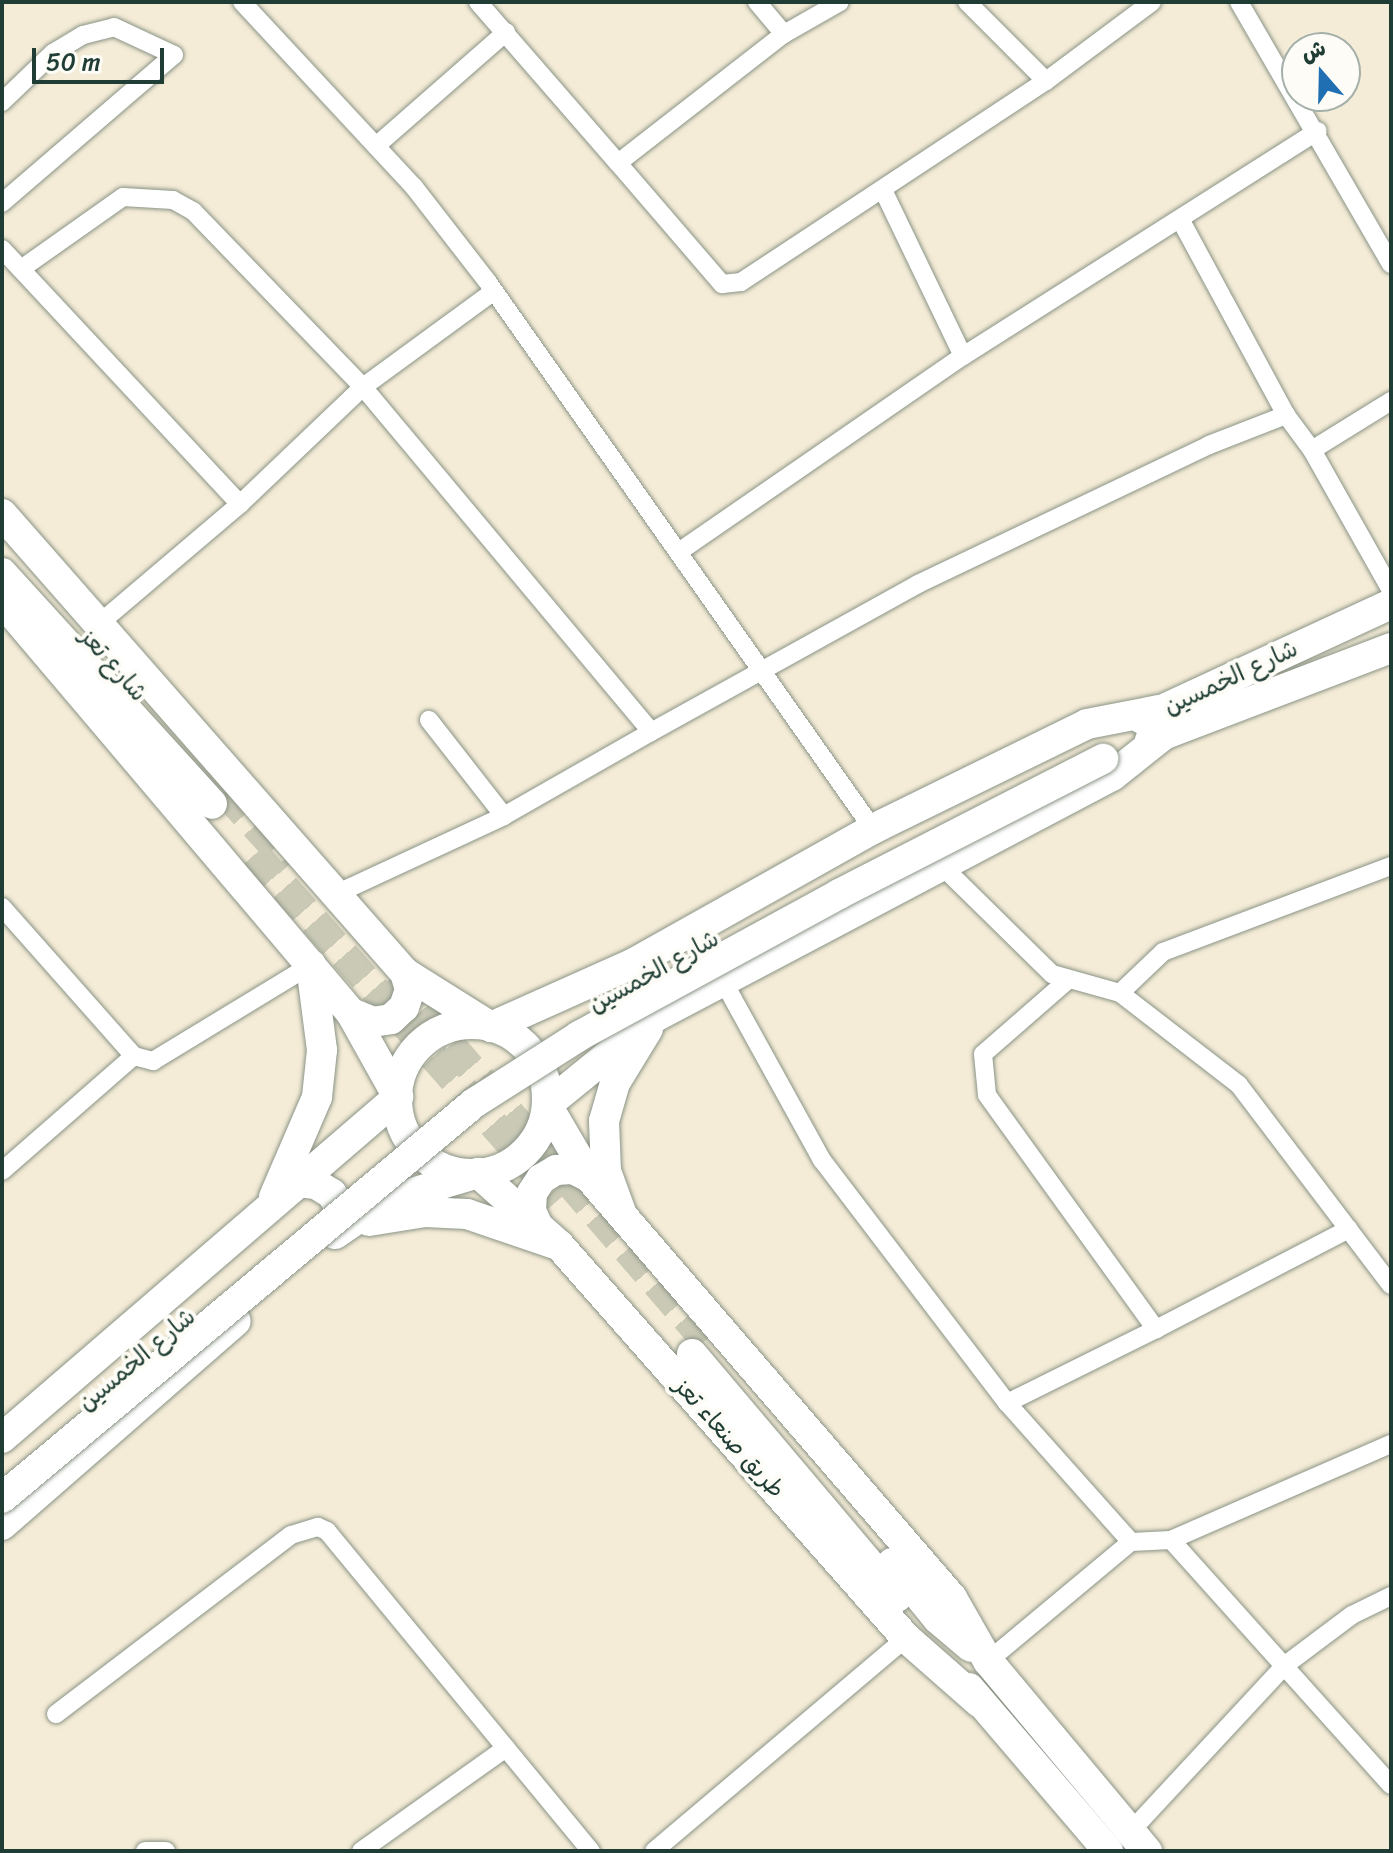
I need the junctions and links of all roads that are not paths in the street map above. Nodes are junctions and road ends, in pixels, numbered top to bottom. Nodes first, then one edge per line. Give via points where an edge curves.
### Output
1 (242, 2) edge
2 (478, 2) edge
3 (757, 2) edge
4 (840, 2) edge
5 (967, 2) edge
6 (1152, 2) edge
7 (1239, 2) edge
8 (506, 32) junction
9 (784, 34) junction
10 (1046, 81) junction
11 (2, 102) edge
12 (1318, 131) junction
13 (376, 146) junction
14 (618, 163) junction
15 (883, 190) junction
16 (2, 203) edge
17 (1181, 221) junction
18 (2, 249) edge
19 (1391, 264) edge
20 (21, 269) junction
21 (494, 291) junction
22 (963, 356) junction
23 (363, 387) junction
24 (1391, 401) edge
25 (1286, 415) junction
26 (1312, 450) junction
27 (240, 504) junction
28 (2, 514) edge
29 (2, 539) edge
30 (680, 551) junction
31 (2, 573) edge
32 (1391, 590) edge
33 (2, 601) edge
34 (1391, 604) edge
35 (101, 622) junction
36 (1391, 648) edge
37 (761, 671) junction
38 (429, 720) dead end
39 (1162, 722) junction
40 (651, 732) junction
41 (1100, 751) junction
42 (504, 816) junction
43 (873, 829) junction
44 (941, 865) junction
45 (1391, 866) edge
46 (339, 898) junction
47 (2, 907) edge
48 (634, 963) junction
49 (311, 965) junction
50 (405, 973) junction
51 (722, 979) junction
52 (1069, 979) junction
53 (1120, 993) junction
54 (351, 1013) junction
55 (655, 1017) junction
56 (491, 1027) junction
57 (134, 1056) junction
58 (398, 1097) junction
59 (547, 1105) junction
60 (3, 1169) edge
61 (478, 1173) junction
62 (589, 1177) junction
63 (297, 1182) junction
64 (271, 1204) junction
65 (623, 1218) junction
66 (341, 1229) junction
67 (1349, 1229) junction
68 (549, 1236) junction
69 (1391, 1285) edge
70 (1156, 1329) junction
71 (1007, 1403) junction
72 (5, 1430) edge
73 (1391, 1444) edge
74 (2, 1472) edge
75 (2, 1498) edge
76 (2, 1525) edge
77 (1171, 1540) junction
78 (1131, 1542) junction
79 (1391, 1596) edge
80 (906, 1638) junction
81 (988, 1661) junction
82 (1284, 1666) junction
83 (980, 1703) junction
84 (56, 1714) dead end
85 (506, 1748) junction
86 (1391, 1785) edge
87 (1128, 1845) edge
88 (145, 1851) edge
89 (166, 1851) edge
90 (361, 1851) edge
91 (591, 1851) edge
92 (654, 1851) edge

1 - 13 street
2 - 8 street
3 - 9 street
4 - 9 street
5 - 10 street
6 - 10 street
7 - 12 street
8 - 13 street
8 - 14 street
9 - 14 street
10 - 15 street
11 - 16 street via 53,53 83,35 114,27 174,55
12 - 17 street
12 - 19 street
13 - 21 street
14 - 15 street via 722,284 741,282
15 - 22 street
17 - 22 street
17 - 25 street
18 - 20 street
20 - 23 street via 123,197 173,200 193,211
20 - 27 street
21 - 23 street
21 - 30 street
22 - 30 street
23 - 27 street
23 - 40 street
24 - 26 street
25 - 26 street
25 - 37 street via 1209,445 918,584
26 - 32 street
27 - 35 street
28 - 35 main road
29 - 31 main road, شارع تعز via 218,798
30 - 37 street
33 - 49 main road
34 - 39 main road, شارع الخمسين
35 - 46 main road
36 - 39 main road, شارع الخمسين
37 - 40 street
37 - 43 street
38 - 42 street
39 - 41 main road, شارع الخمسين
39 - 43 main road via 1087,724
39 - 44 main road via 1112,776
40 - 42 street
41 - 74 main road, شارع الخمسين via 816,884 568,1019 461,1088
41 - 75 main road, شارع الخمسين, bridge via 674,984 474,1103
42 - 46 street via 349,888
43 - 48 main road
44 - 51 main road
44 - 52 street via 1052,974
45 - 53 street via 1163,952
46 - 50 main road
47 - 57 street
48 - 55 main road via 632,988
48 - 56 main road
49 - 54 main road
49 - 57 street via 153,1061
49 - 64 main road via 322,1050 317,1097
50 - 54 main road via 410,990 404,1007 391,1019 373,1022
50 - 56 main road
51 - 55 main road
51 - 71 street via 822,1160
52 - 53 street
52 - 70 street via 983,1054 987,1095
53 - 67 street via 1239,1085
54 - 58 main road
55 - 59 main road
55 - 65 main road via 615,1083 604,1121 606,1171
56 - 58 main road via 458,1025 433,1035 405,1065
56 - 59 main road via 512,1035 532,1053 544,1078
57 - 60 street
58 - 61 main road via 405,1132 421,1154 445,1169
58 - 63 main road, شارع الخمسين
59 - 61 main road via 539,1132 523,1154
59 - 62 main road, طريق صنعاء تعز
61 - 66 main road, شارع الخمسين via 409,1191
61 - 68 main road, طريق صنعاء تعز
62 - 65 main road, طريق صنعاء تعز
62 - 68 main road via 573,1169 556,1170 541,1179 532,1193 531,1211
63 - 64 main road, شارع الخمسين
63 - 66 main road via 316,1184 332,1194 341,1210
64 - 72 main road, شارع الخمسين
65 - 81 main road, طريق صنعاء تعز via 952,1598
66 - 68 main road via 388,1215 467,1214
66 - 76 main road, شارع الخمسين
67 - 69 street
67 - 70 street
68 - 80 main road, طريق صنعاء تعز
70 - 71 street
71 - 78 street
73 - 77 street
77 - 78 street
77 - 82 street
78 - 81 street
79 - 82 street via 1352,1615
80 - 83 main road, طريق صنعاء تعز
80 - 92 street
81 - 83 main road, طريق صنعاء تعز via 938,1619 699,1348
81 - 87 main road, طريق صنعاء تعز
82 - 86 street
82 - 87 street
83 - 87 main road, طريق صنعاء تعز
84 - 85 street via 291,1535 318,1527 327,1531
85 - 90 street
85 - 91 street
88 - 89 street

